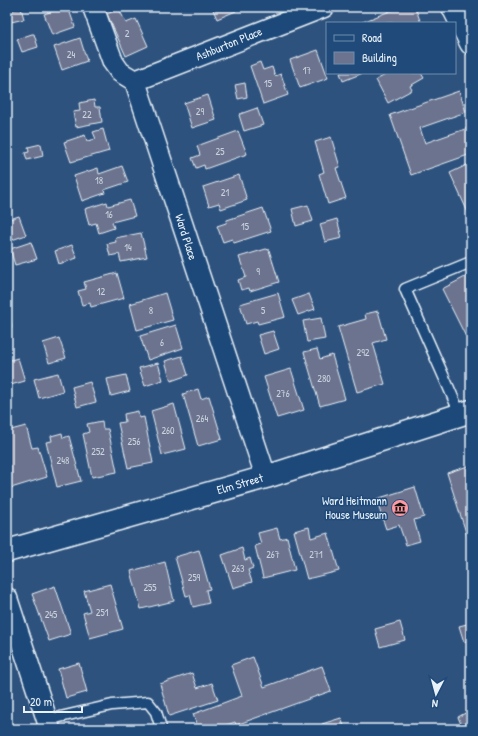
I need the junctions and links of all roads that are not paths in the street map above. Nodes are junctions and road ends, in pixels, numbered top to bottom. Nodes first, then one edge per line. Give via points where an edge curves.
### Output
1 (93, 7) edge
2 (324, 7) edge
3 (453, 7) edge
4 (296, 12) edge
5 (471, 43) edge
6 (135, 81) junction
7 (471, 262) edge
8 (465, 413) edge
9 (266, 477) junction
10 (7, 551) edge
11 (7, 598) edge
12 (48, 724) edge
13 (161, 729) edge

1 - 6 street via 113,62 120,72
2 - 4 street, Ashburton Place
3 - 5 main road
4 - 6 street, Ashburton Place
6 - 9 street, Ward Place
7 - 8 lane via 404,289 448,386
8 - 9 main road, Elm Street
9 - 10 main road, Elm Street
11 - 12 street
12 - 13 lane via 112,705 148,702 156,712

